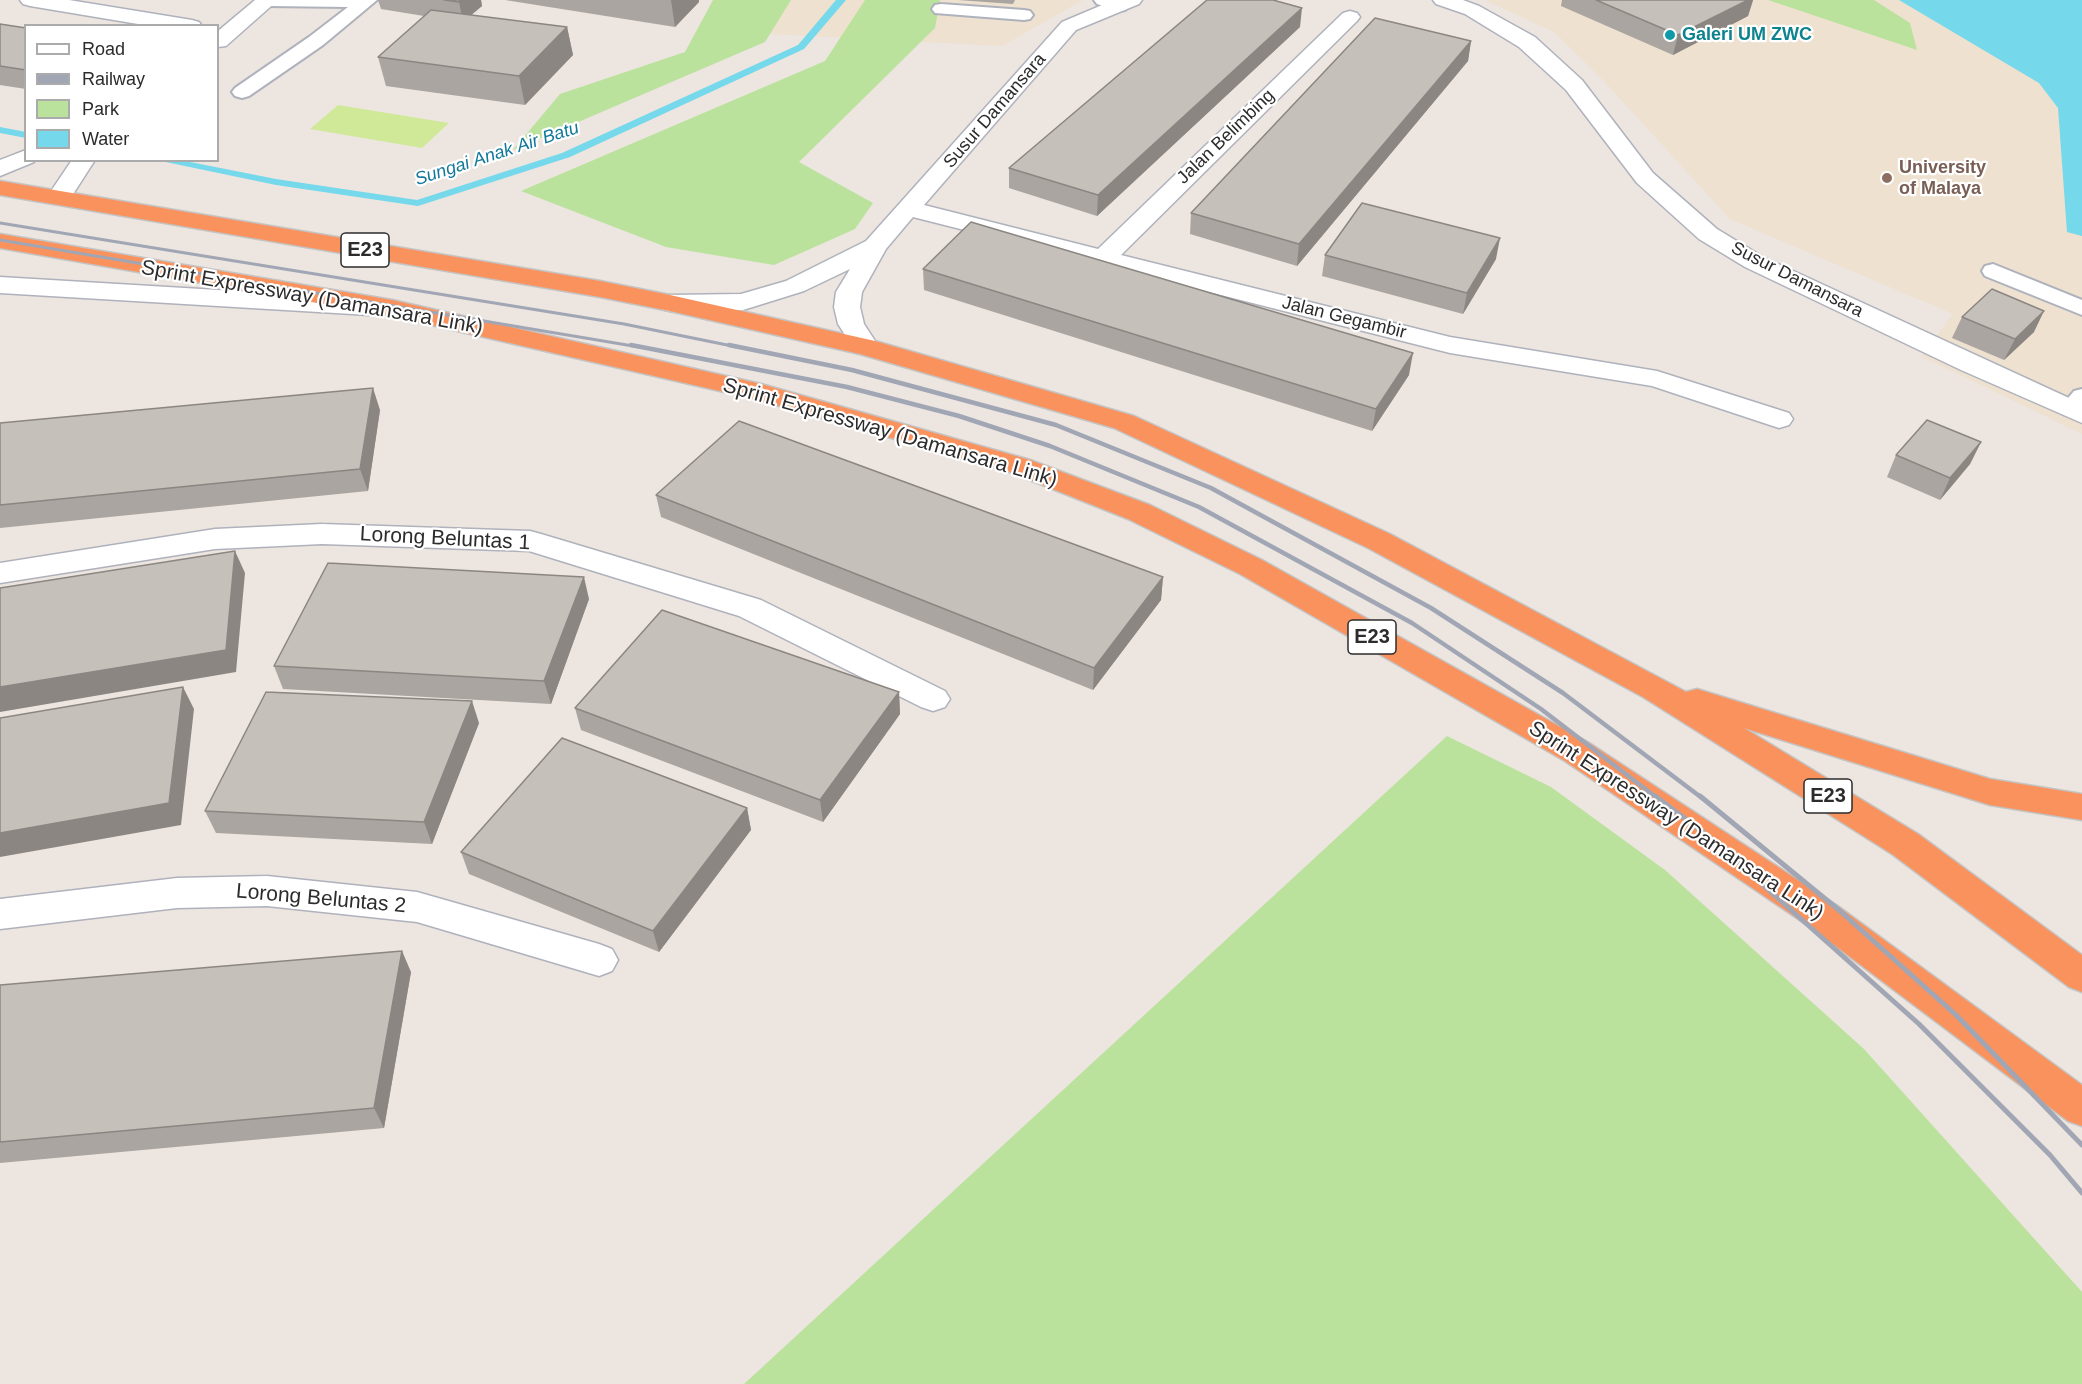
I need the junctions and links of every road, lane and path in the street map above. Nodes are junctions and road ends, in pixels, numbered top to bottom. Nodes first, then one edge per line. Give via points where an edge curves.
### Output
1 (30, 0) edge
2 (268, 0) edge
3 (353, 0) edge
4 (368, 0) edge
5 (1039, 0) edge
6 (1443, 0) edge
7 (1118, 2) edge
8 (940, 9) dead end
9 (1024, 15) junction
10 (1350, 17) dead end
11 (180, 24) edge
12 (1010, 30) dead end
13 (222, 34) edge
14 (242, 92) dead end
15 (24, 158) edge
16 (83, 162) edge
17 (0, 169) edge
18 (0, 188) edge
19 (59, 197) junction
20 (909, 209) junction
21 (0, 242) edge
22 (875, 246) junction
23 (1103, 258) junction
24 (1993, 271) dead end
25 (0, 285) edge
26 (670, 303) junction
27 (392, 308) junction
28 (2082, 308) edge
29 (866, 347) junction
30 (2079, 406) edge
31 (1779, 419) dead end
32 (0, 573) edge
33 (1655, 689) junction
34 (933, 699) dead end
35 (2082, 807) edge
36 (0, 914) edge
37 (599, 960) dead end
38 (2082, 976) edge
39 (2082, 1108) edge

1 - 11 street
2 - 3 lane
2 - 13 street
4 - 14 lane
5 - 9 lane
6 - 30 street, Susur Damansara via 1472,10 1527,42 1574,85 1645,178 1708,234 1754,262 1971,364
7 - 20 street, Susur Damansara via 1069,26
8 - 9 lane
9 - 12 lane
10 - 23 street, Jalan Belimbing
15 - 17 street
16 - 19 street
18 - 19 highway, E23
19 - 26 highway, E23
20 - 22 street, Susur Damansara
20 - 23 street, Jalan Gegambir
21 - 27 highway, Sprint Expressway (Damansara Link) / E23
22 - 26 street, Susur Damansara via 795,286 743,302
22 - 29 street, Susur Damansara via 849,292 851,324
23 - 31 street, Jalan Gegambir via 1450,345 1657,379
24 - 28 lane
25 - 27 street
26 - 29 highway, E23
27 - 39 highway, Sprint Expressway (Damansara Link) / E23 via 761,392 1020,466 1139,512 1251,567 1577,752 1826,918
29 - 33 highway, E23 via 1124,422 1379,541
32 - 34 street, Lorong Beluntas 1 via 215,539 322,534 530,541 750,608
33 - 35 highway via 1990,792
33 - 38 highway, E23 via 1905,843
36 - 37 street, Lorong Beluntas 2 via 177,893 267,891 417,907

